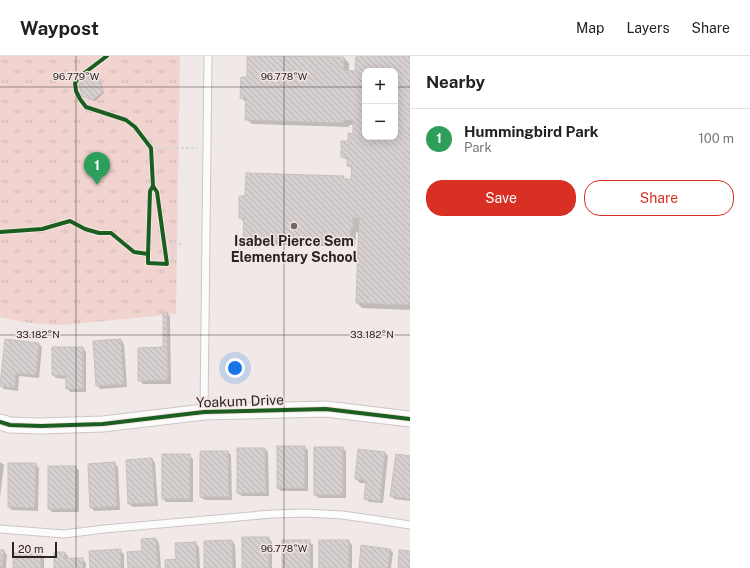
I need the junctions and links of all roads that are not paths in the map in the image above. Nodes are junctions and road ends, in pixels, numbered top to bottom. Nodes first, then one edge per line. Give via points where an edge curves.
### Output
1 (208, 56) edge
2 (204, 412) junction
3 (410, 419) edge
4 (0, 422) edge
5 (410, 525) edge
6 (0, 529) edge

1 - 2 lane
2 - 3 street, Yoakum Drive via 326,409
2 - 4 street, Yoakum Drive via 95,424 41,426
5 - 6 lane via 342,515 305,513 64,534

